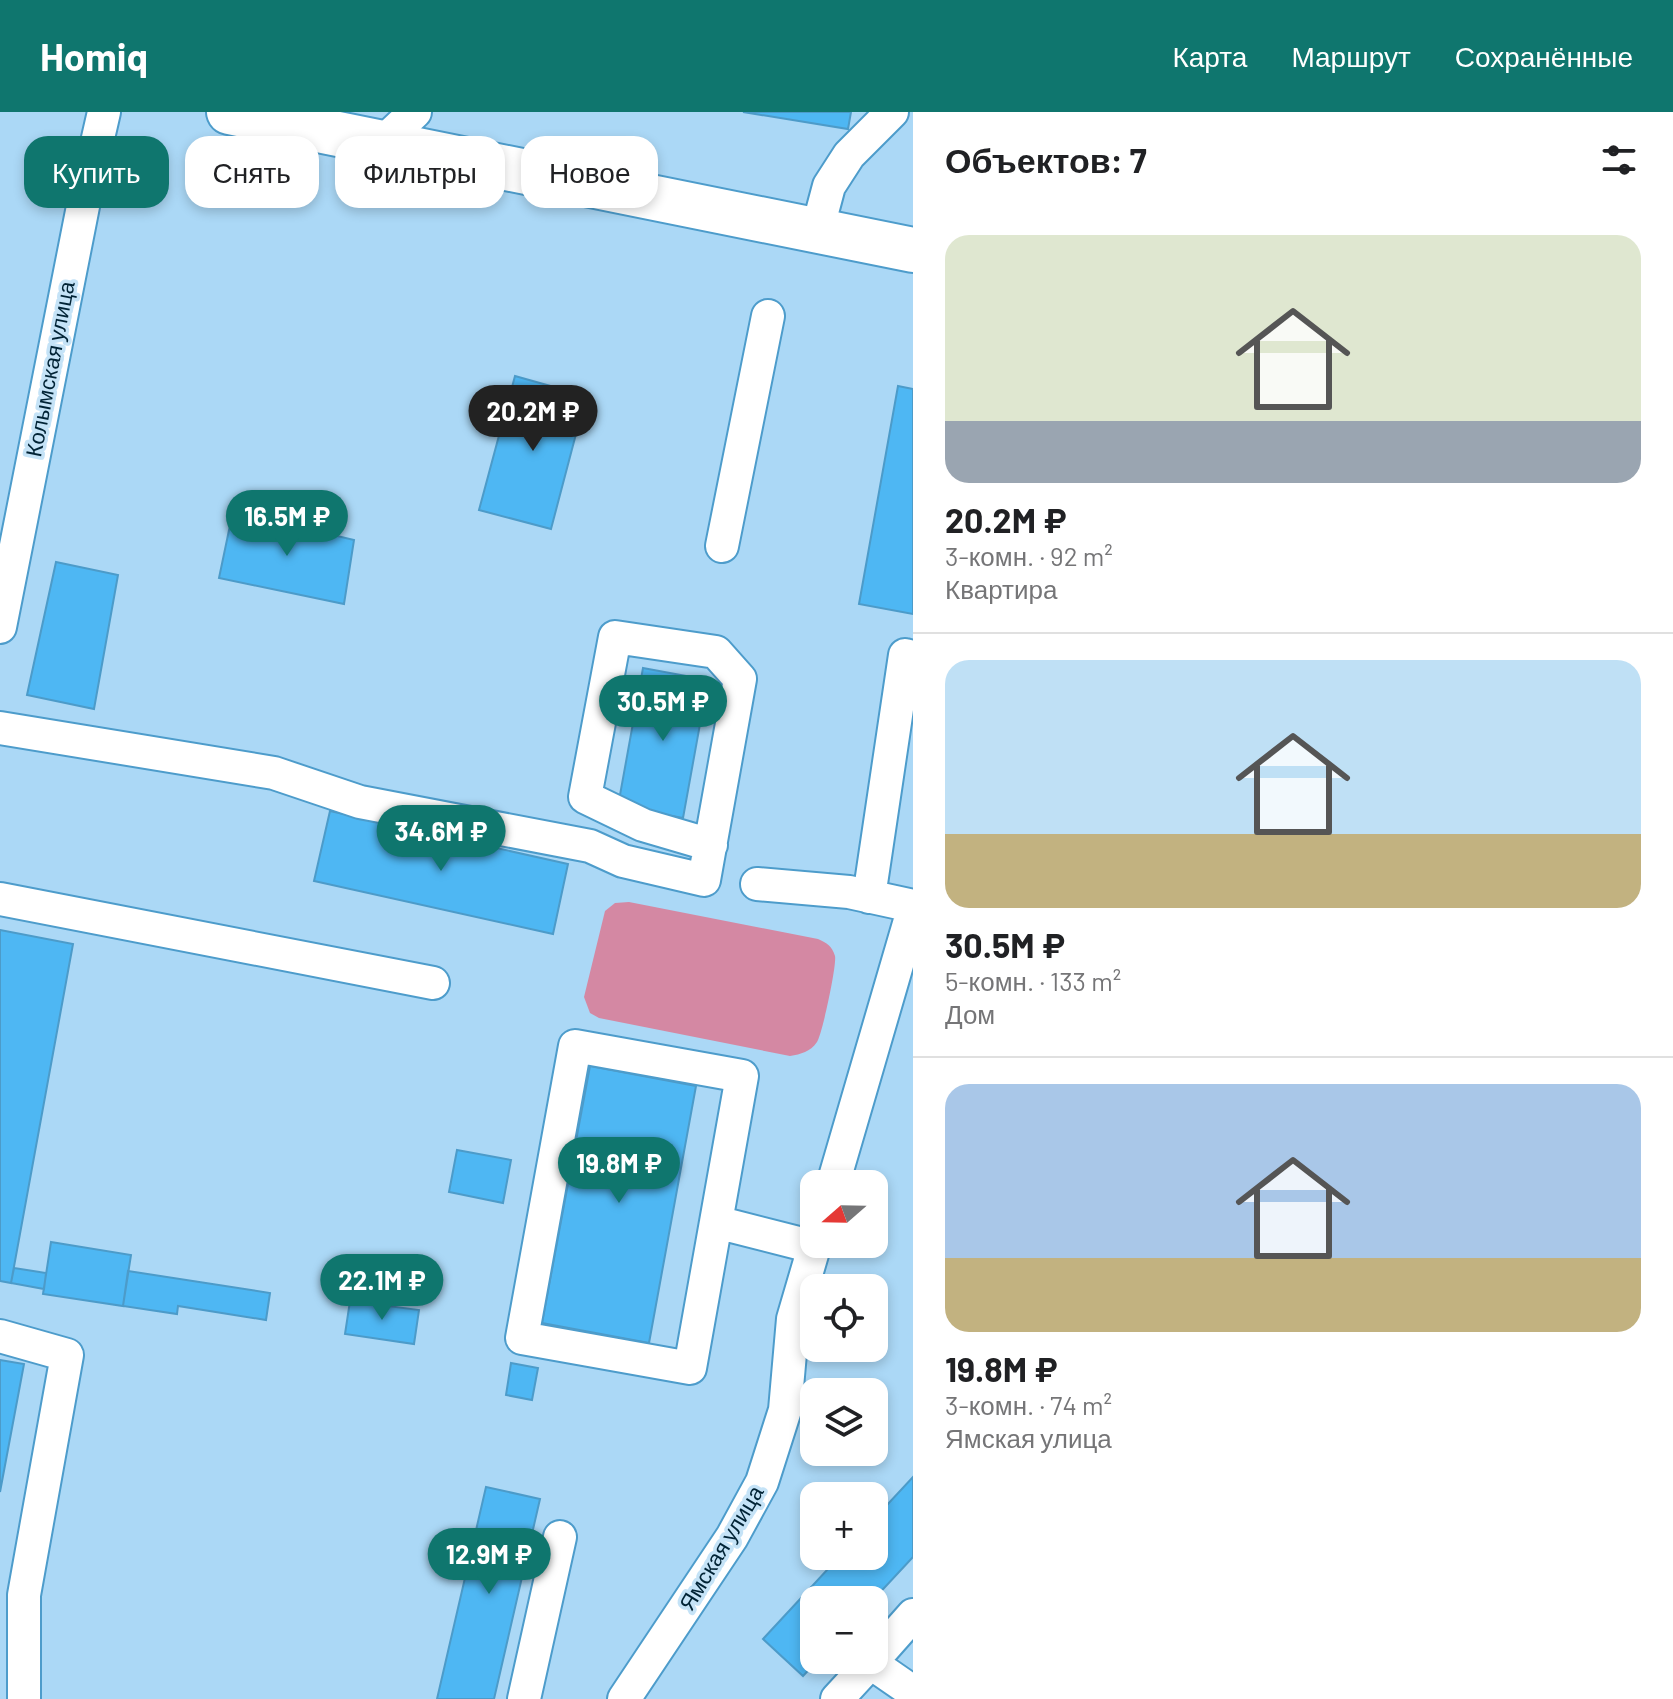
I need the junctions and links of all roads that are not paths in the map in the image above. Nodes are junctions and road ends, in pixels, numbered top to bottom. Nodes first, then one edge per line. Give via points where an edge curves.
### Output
1 (104, 112) edge
2 (229, 112) edge
3 (415, 112) edge
4 (892, 112) edge
5 (347, 136) edge
6 (389, 136) edge
7 (505, 168) edge
8 (817, 231) junction
9 (913, 250) edge
10 (768, 316) dead end
11 (15, 471) edge
12 (722, 546) dead end
13 (0, 627) edge
14 (913, 657) edge
15 (0, 728) edge
16 (711, 845) junction
17 (757, 884) dead end
18 (869, 897) junction
19 (0, 899) edge
20 (913, 908) edge
21 (902, 980) edge
22 (433, 983) dead end
23 (838, 1170) edge
24 (716, 1222) junction
25 (800, 1242) edge
26 (811, 1258) edge
27 (0, 1336) edge
28 (35, 1533) junction
29 (560, 1537) dead end
30 (913, 1615) edge
31 (0, 1622) edge
32 (888, 1644) edge
33 (888, 1673) edge
34 (861, 1674) edge
35 (913, 1692) edge
36 (24, 1699) edge
37 (524, 1699) edge
38 (624, 1699) edge
39 (837, 1699) edge

1 - 11 street, Колымская улица
2 - 5 highway
3 - 6 street
4 - 8 street via 849,155 829,186
7 - 8 highway
8 - 9 highway
10 - 12 street
11 - 13 street, Колымская улица
14 - 18 street via 905,655
15 - 16 street via 274,773 360,802 590,846 623,861 704,880
16 - 16 street via 740,679 716,652 615,637 585,797 643,825
17 - 18 street
18 - 20 street
19 - 22 street
20 - 21 street
21 - 23 street
24 - 24 street via 690,1368 522,1338 575,1046 742,1076
24 - 25 street
26 - 38 street, Ямская улица via 793,1319 785,1410 762,1482 732,1537
27 - 28 street via 67,1355
28 - 31 street
28 - 36 street via 24,1595
29 - 37 street
30 - 32 street
33 - 35 street
34 - 39 street

